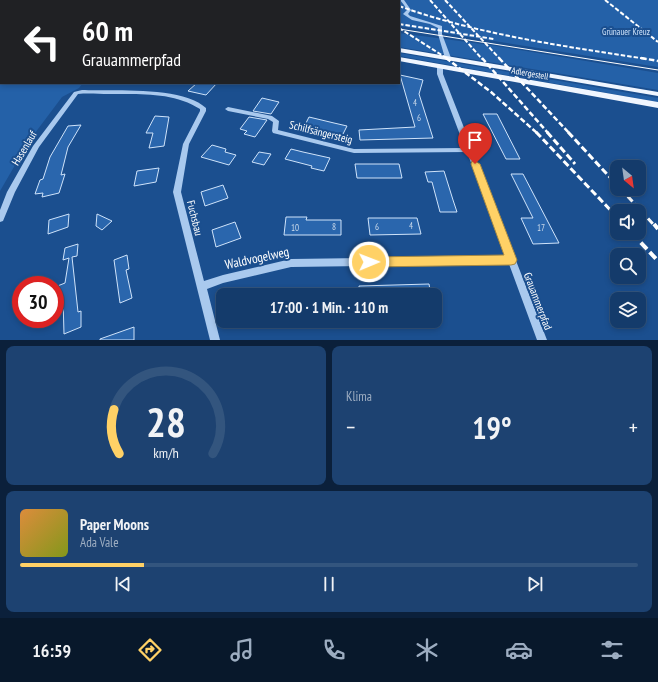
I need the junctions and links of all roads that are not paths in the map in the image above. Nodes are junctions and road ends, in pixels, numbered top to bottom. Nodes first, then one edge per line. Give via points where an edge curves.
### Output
1 (402, 0) edge
2 (400, 50) edge
3 (448, 58) junction
4 (400, 60) edge
5 (440, 67) junction
6 (76, 94) joint
7 (658, 94) edge
8 (658, 105) edge
9 (228, 109) dead end
10 (470, 150) junction
11 (0, 219) edge
12 (511, 260) junction
13 (201, 287) junction
14 (215, 340) edge
15 (542, 340) edge

1 - 3 street via 408,10 405,14 410,19 440,27
2 - 3 main road, Adlergestell
3 - 7 main road, Adlergestell
4 - 5 main road, Adlergestell
5 - 8 main road, Adlergestell
5 - 10 street, Grauammerpfad via 440,74
6 - 11 street, Hasenlauf via 36,146 11,192
6 - 13 street, Fuchsbau via 156,94 179,97 203,108 186,144 177,192
9 - 10 street, Schilfsängersteig via 270,117 276,121 275,131 354,151
10 - 12 street, Grauammerpfad
12 - 13 street, Waldvogelweg via 290,263
12 - 15 street, Grauammerpfad
13 - 14 street, Fuchsbau

